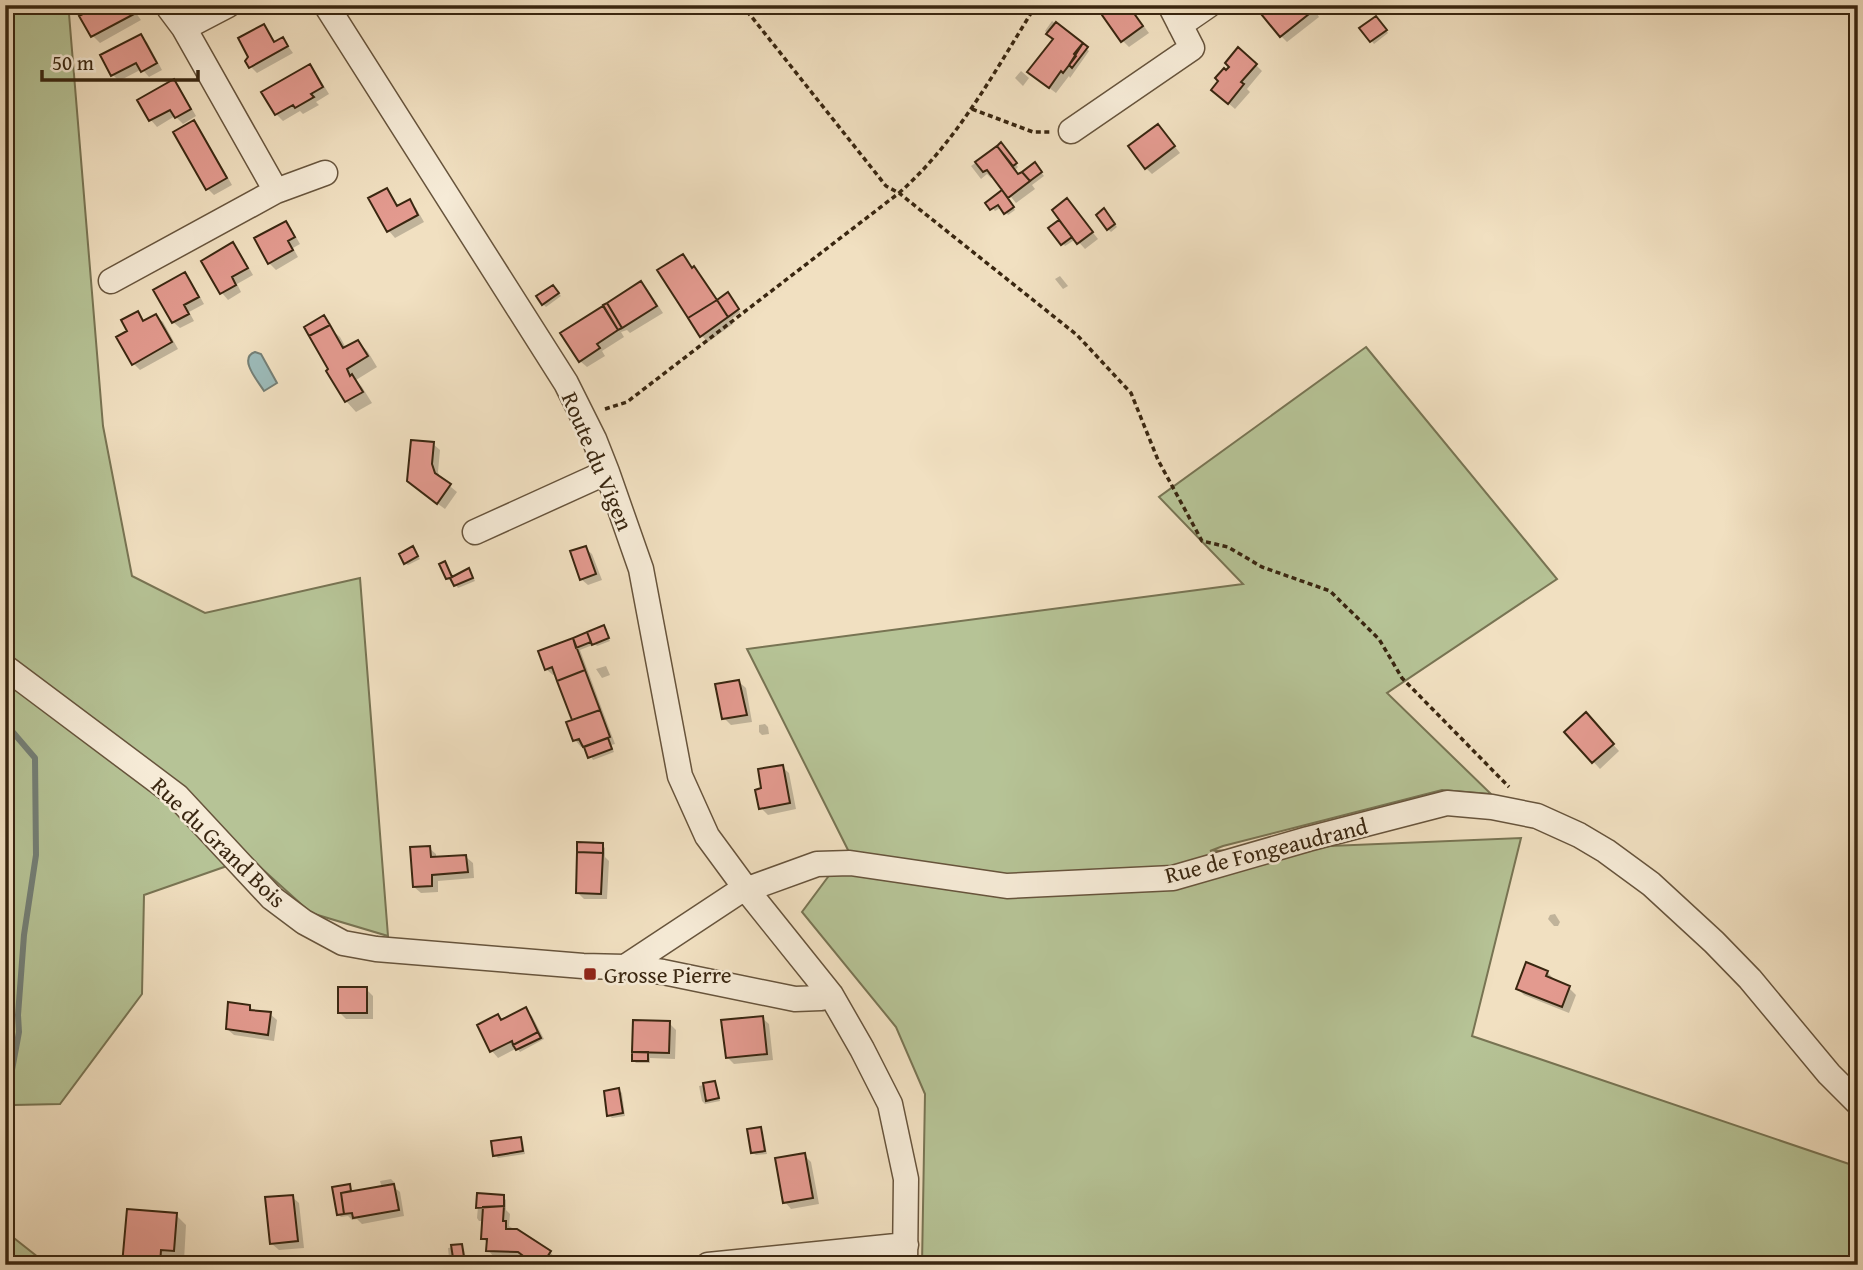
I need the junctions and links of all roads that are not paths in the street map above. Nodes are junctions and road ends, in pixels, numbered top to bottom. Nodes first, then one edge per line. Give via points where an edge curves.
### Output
1 (228, 5) edge
2 (326, 5) edge
3 (1209, 5) edge
4 (169, 8) dead end
5 (1175, 15) edge
6 (184, 28) junction
7 (1071, 131) road end
8 (326, 173) dead end
9 (276, 191) junction
10 (111, 281) dead end
11 (607, 472) junction
12 (475, 532) dead end
13 (5, 667) edge
14 (746, 889) junction
15 (625, 967) junction
16 (831, 995) junction
17 (1858, 1103) edge
18 (905, 1255) edge
19 (708, 1265) edge

1 - 6 street
2 - 11 street, Route du Vigen via 566,383
3 - 5 street
4 - 6 street
5 - 7 street via 1192,48
6 - 9 street
8 - 9 street
9 - 10 street
11 - 12 street
11 - 14 street, Route du Vigen via 641,569 680,776 707,836
13 - 15 street, Rue du Grand Bois via 177,796 272,898 343,943
14 - 15 street
14 - 16 street, Route du Vigen
14 - 17 street, Rue de Fongeaudrand via 817,864 850,863 1007,886 1173,878 1447,803 1492,807 1537,816 1579,835 1651,884 1750,979
15 - 16 street, Rue du Grand Bois via 795,999
16 - 18 street, Route du Vigen via 890,1104 906,1179
18 - 19 street

